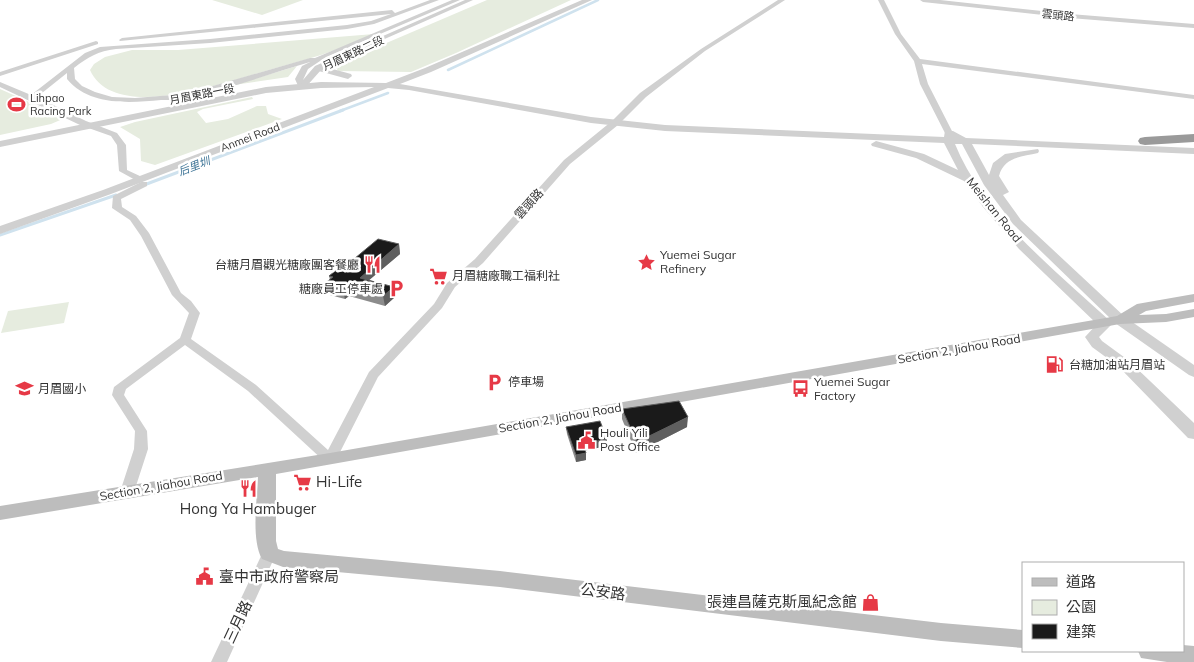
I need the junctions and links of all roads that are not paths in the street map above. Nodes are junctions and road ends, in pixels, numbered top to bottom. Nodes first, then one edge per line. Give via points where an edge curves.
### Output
1 (436, 0) edge
2 (457, 0) edge
3 (470, 0) edge
4 (588, 0) edge
5 (782, 0) edge
6 (881, 0) edge
7 (923, 0) edge
8 (403, 12) junction
9 (1194, 26) edge
10 (324, 56) junction
11 (918, 61) junction
12 (71, 68) junction
13 (318, 68) junction
14 (0, 74) edge
15 (348, 76) junction
16 (311, 78) junction
17 (406, 78) junction
18 (300, 82) junction
19 (0, 84) edge
20 (387, 85) junction
21 (186, 96) junction
22 (33, 97) junction
23 (1194, 98) edge
24 (618, 119) junction
25 (78, 120) junction
26 (90, 125) junction
27 (0, 137) edge
28 (841, 137) junction
29 (949, 137) junction
30 (1194, 138) edge
31 (1145, 141) junction
32 (966, 142) junction
33 (1194, 143) edge
34 (0, 144) edge
35 (1069, 146) junction
36 (1194, 151) edge
37 (967, 178) junction
38 (141, 182) junction
39 (0, 230) edge
40 (1194, 298) edge
41 (1194, 313) edge
42 (1112, 322) junction
43 (185, 340) junction
44 (1194, 372) edge
45 (1193, 432) edge
46 (330, 459) junction
47 (267, 468) junction
48 (127, 492) junction
49 (0, 513) edge
50 (269, 554) junction
51 (1022, 640) edge
52 (1160, 652) edge
53 (1194, 655) edge
54 (219, 662) edge

1 - 8 street
2 - 10 street, 月眉東路二段
3 - 13 street, 月眉東路二段
4 - 17 street
5 - 24 street, 雲頭路 via 703,50 643,95
6 - 11 street via 898,34
7 - 9 street, 雲頭路
8 - 12 street via 372,23 325,30 116,46 87,54
8 - 14 street via 102,42
10 - 18 street, 月眉東路二段 via 305,68
10 - 21 street
11 - 23 street
11 - 29 street via 924,84
12 - 21 street via 71,79 78,88 112,99
12 - 22 street
13 - 15 street
13 - 16 street, 月眉東路二段
15 - 16 street, 月眉東路一段
15 - 17 street, 月眉東路一段
16 - 18 street, 月眉東路一段
17 - 20 street, Anmei Road
17 - 24 street, 月眉東路一段 via 458,85
18 - 20 street, 月眉東路一段
18 - 21 street, 月眉東路一段 via 265,82
18 - 26 street, 月眉東路一段
19 - 22 street
20 - 24 street, 月眉東路一段 via 531,109
20 - 38 street, Anmei Road
21 - 25 street, 月眉東路一段
22 - 25 street
24 - 28 street via 665,128
24 - 29 street
24 - 46 street, 雲頭路 via 567,162 479,261 451,285 438,306 372,375
25 - 26 street
25 - 27 street, 月眉東路一段
26 - 34 street, 月眉東路一段
26 - 38 street via 104,128 118,138 122,146 123,171
28 - 29 street
28 - 37 street via 920,156
29 - 31 street
29 - 32 street
29 - 37 street, Meishan Road
30 - 31 highway
31 - 33 highway
32 - 35 street
32 - 42 street, Meishan Road via 989,185 1017,222
35 - 36 street
35 - 42 street via 1009,156 997,165 994,176 1022,217 1112,300
37 - 42 street, Meishan Road via 1026,248
38 - 39 street, Anmei Road
38 - 43 street via 116,198 117,208 133,218 146,235 178,296 195,313
40 - 42 main road, Section 2, Jiahou Road via 1142,307
41 - 42 main road, Section 2, Jiahou Road
42 - 44 street, Meishan Road
42 - 45 street via 1092,337 1097,344 1123,363
42 - 46 main road, Section 2, Jiahou Road
43 - 46 street via 252,388
43 - 48 street via 120,387 118,394 140,432 141,449
46 - 47 main road, Section 2, Jiahou Road
47 - 48 main road, Section 2, Jiahou Road
47 - 50 main road via 266,541
48 - 49 main road, Section 2, Jiahou Road
50 - 51 main road, 公安路 via 283,559 500,579
50 - 54 street, 三月路
52 - 53 main road

